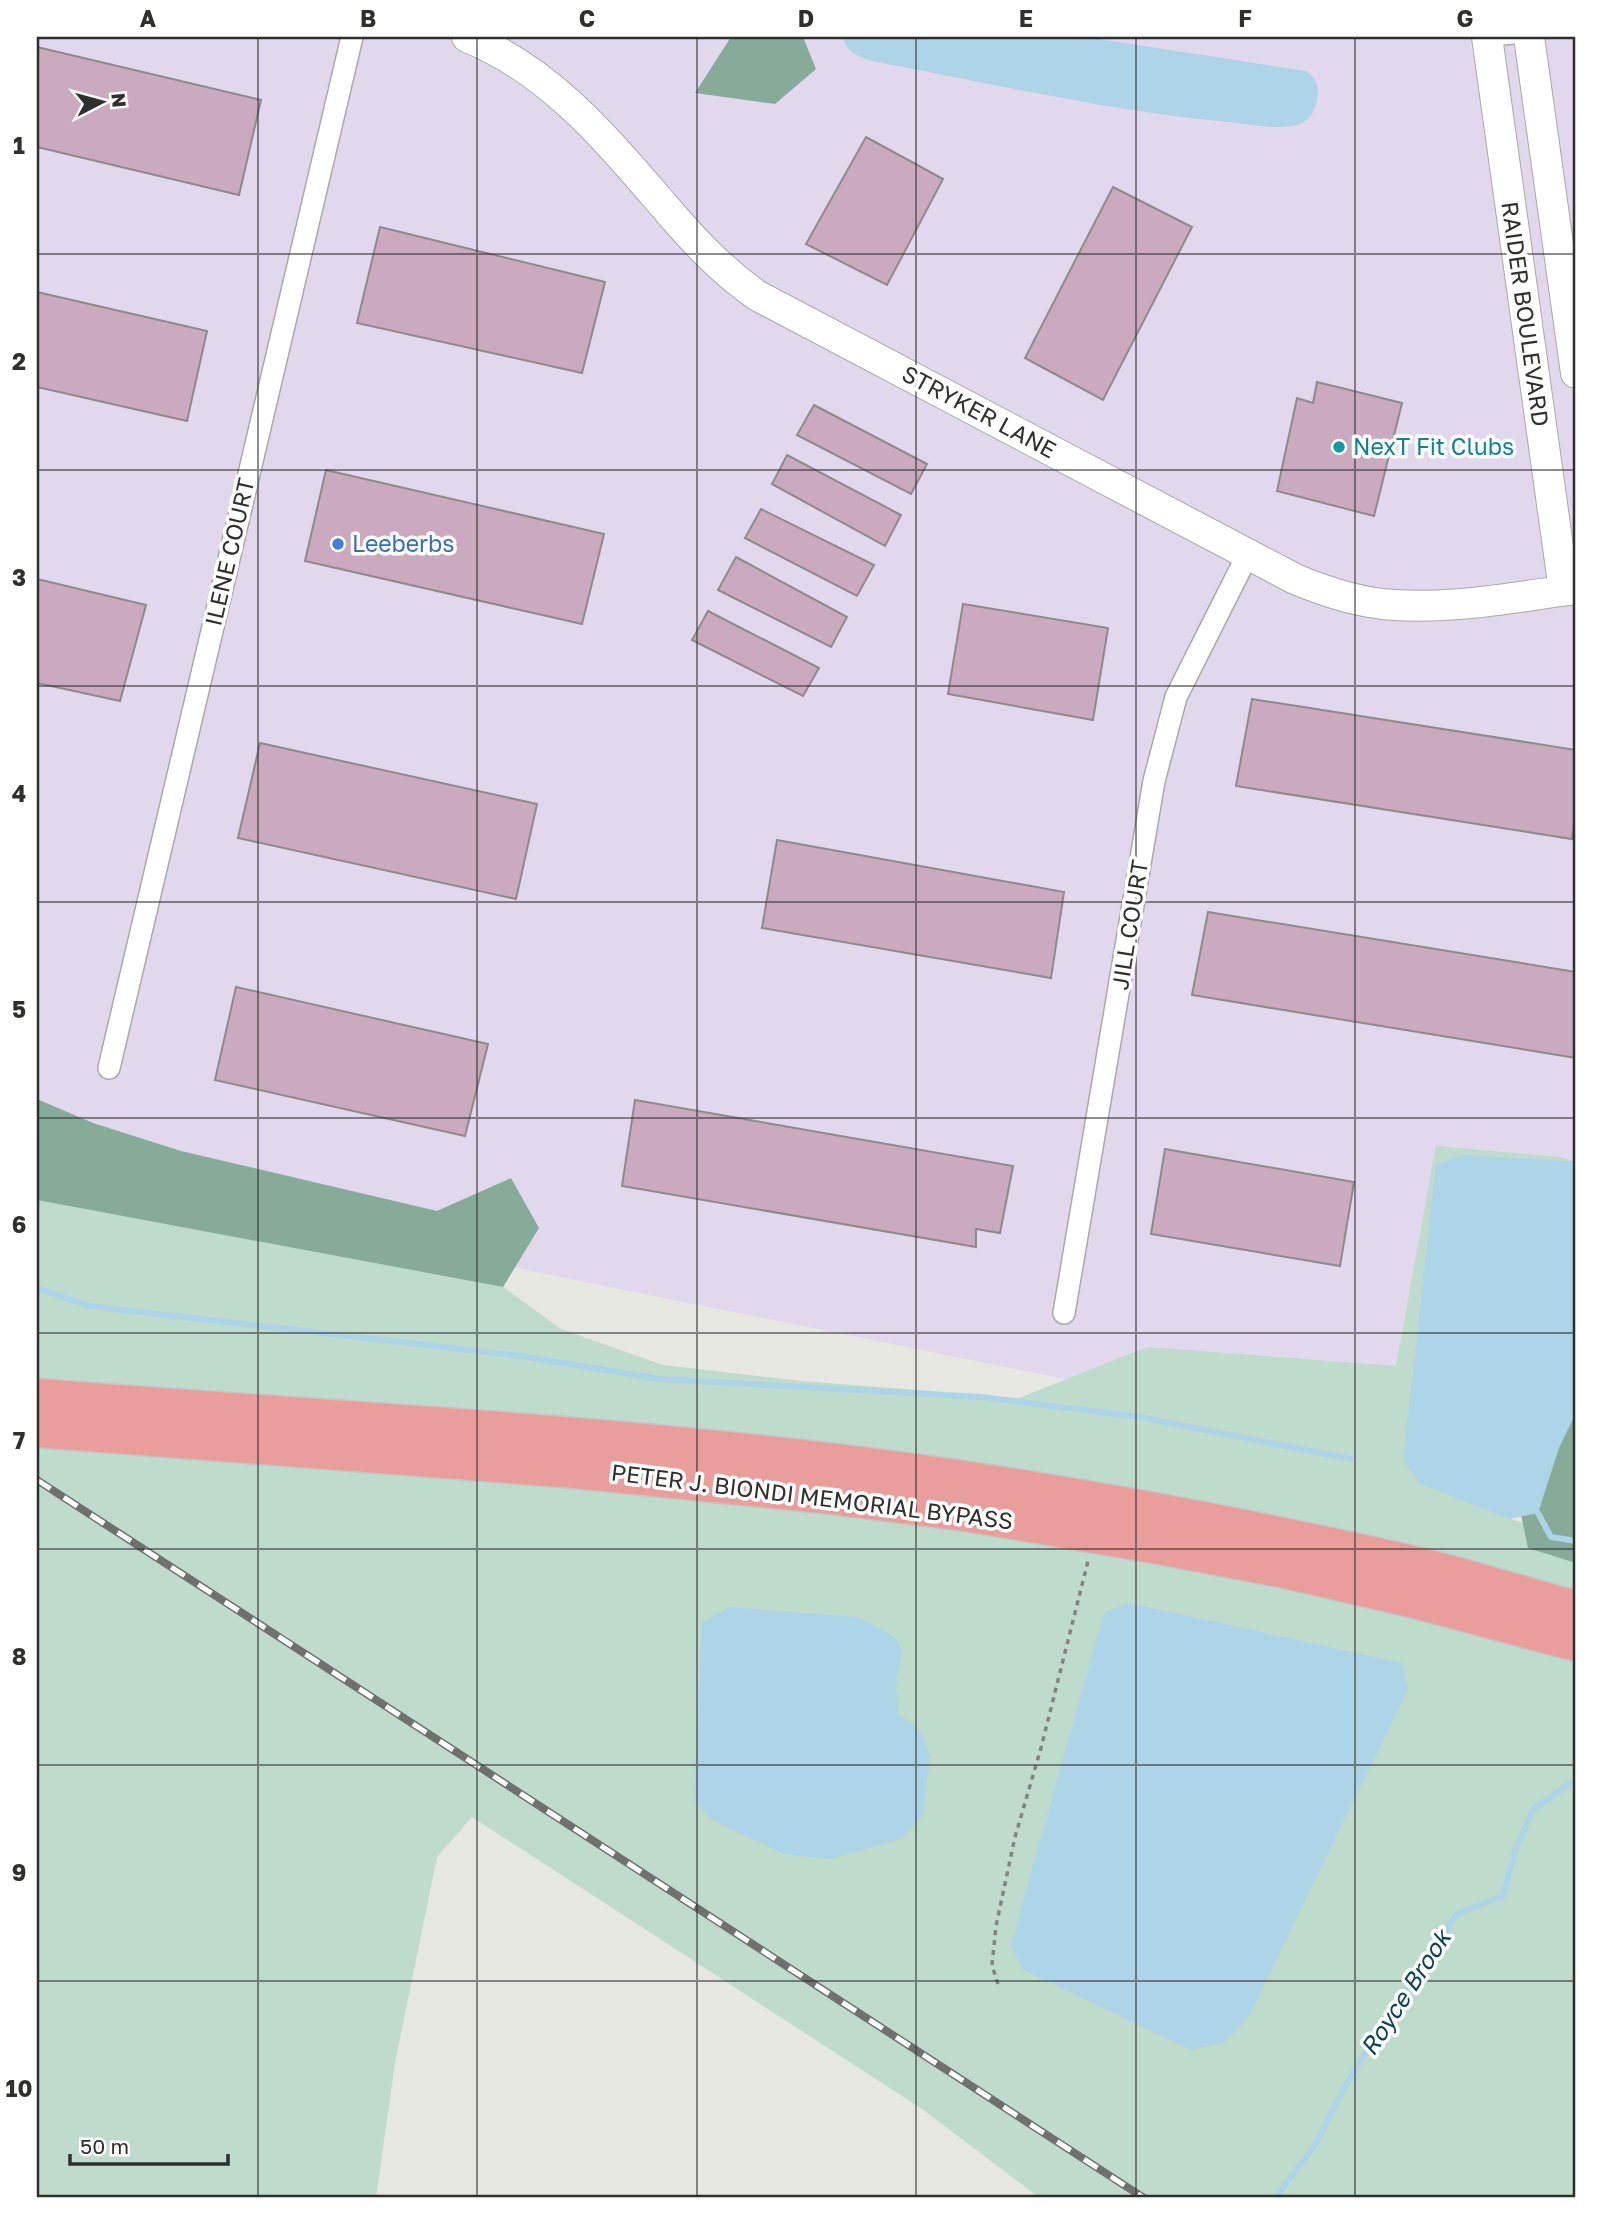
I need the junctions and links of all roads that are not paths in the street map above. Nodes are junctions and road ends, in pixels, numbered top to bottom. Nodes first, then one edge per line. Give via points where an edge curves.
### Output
1 (352, 37) edge
2 (467, 37) edge
3 (1528, 37) edge
4 (1487, 39) edge
5 (1576, 373) edge
6 (1248, 554) junction
7 (1570, 589) edge
8 (108, 1068) dead end
9 (1064, 1313) dead end
10 (37, 1398) edge
11 (90, 1417) junction
12 (37, 1428) edge
13 (1576, 1610) edge
14 (1576, 1643) edge

1 - 8 street, ILENE COURT
2 - 6 street, STRYKER LANE via 522,66 559,93 703,250 758,296
3 - 4 lane
3 - 5 street, RAIDER BOULEVARD
4 - 7 street, RAIDER BOULEVARD
6 - 7 street, STRYKER LANE via 1317,588 1392,606 1481,602
6 - 9 street, JILL COURT via 1176,697 1164,736
10 - 11 highway, PETER J. BIONDI MEMORIAL BYPASS
11 - 12 highway, PETER J. BIONDI MEMORIAL BYPASS
11 - 13 highway, PETER J. BIONDI MEMORIAL BYPASS via 643,1444 946,1477 1175,1515 1405,1563
11 - 14 highway, PETER J. BIONDI MEMORIAL BYPASS via 966,1512 1281,1568

